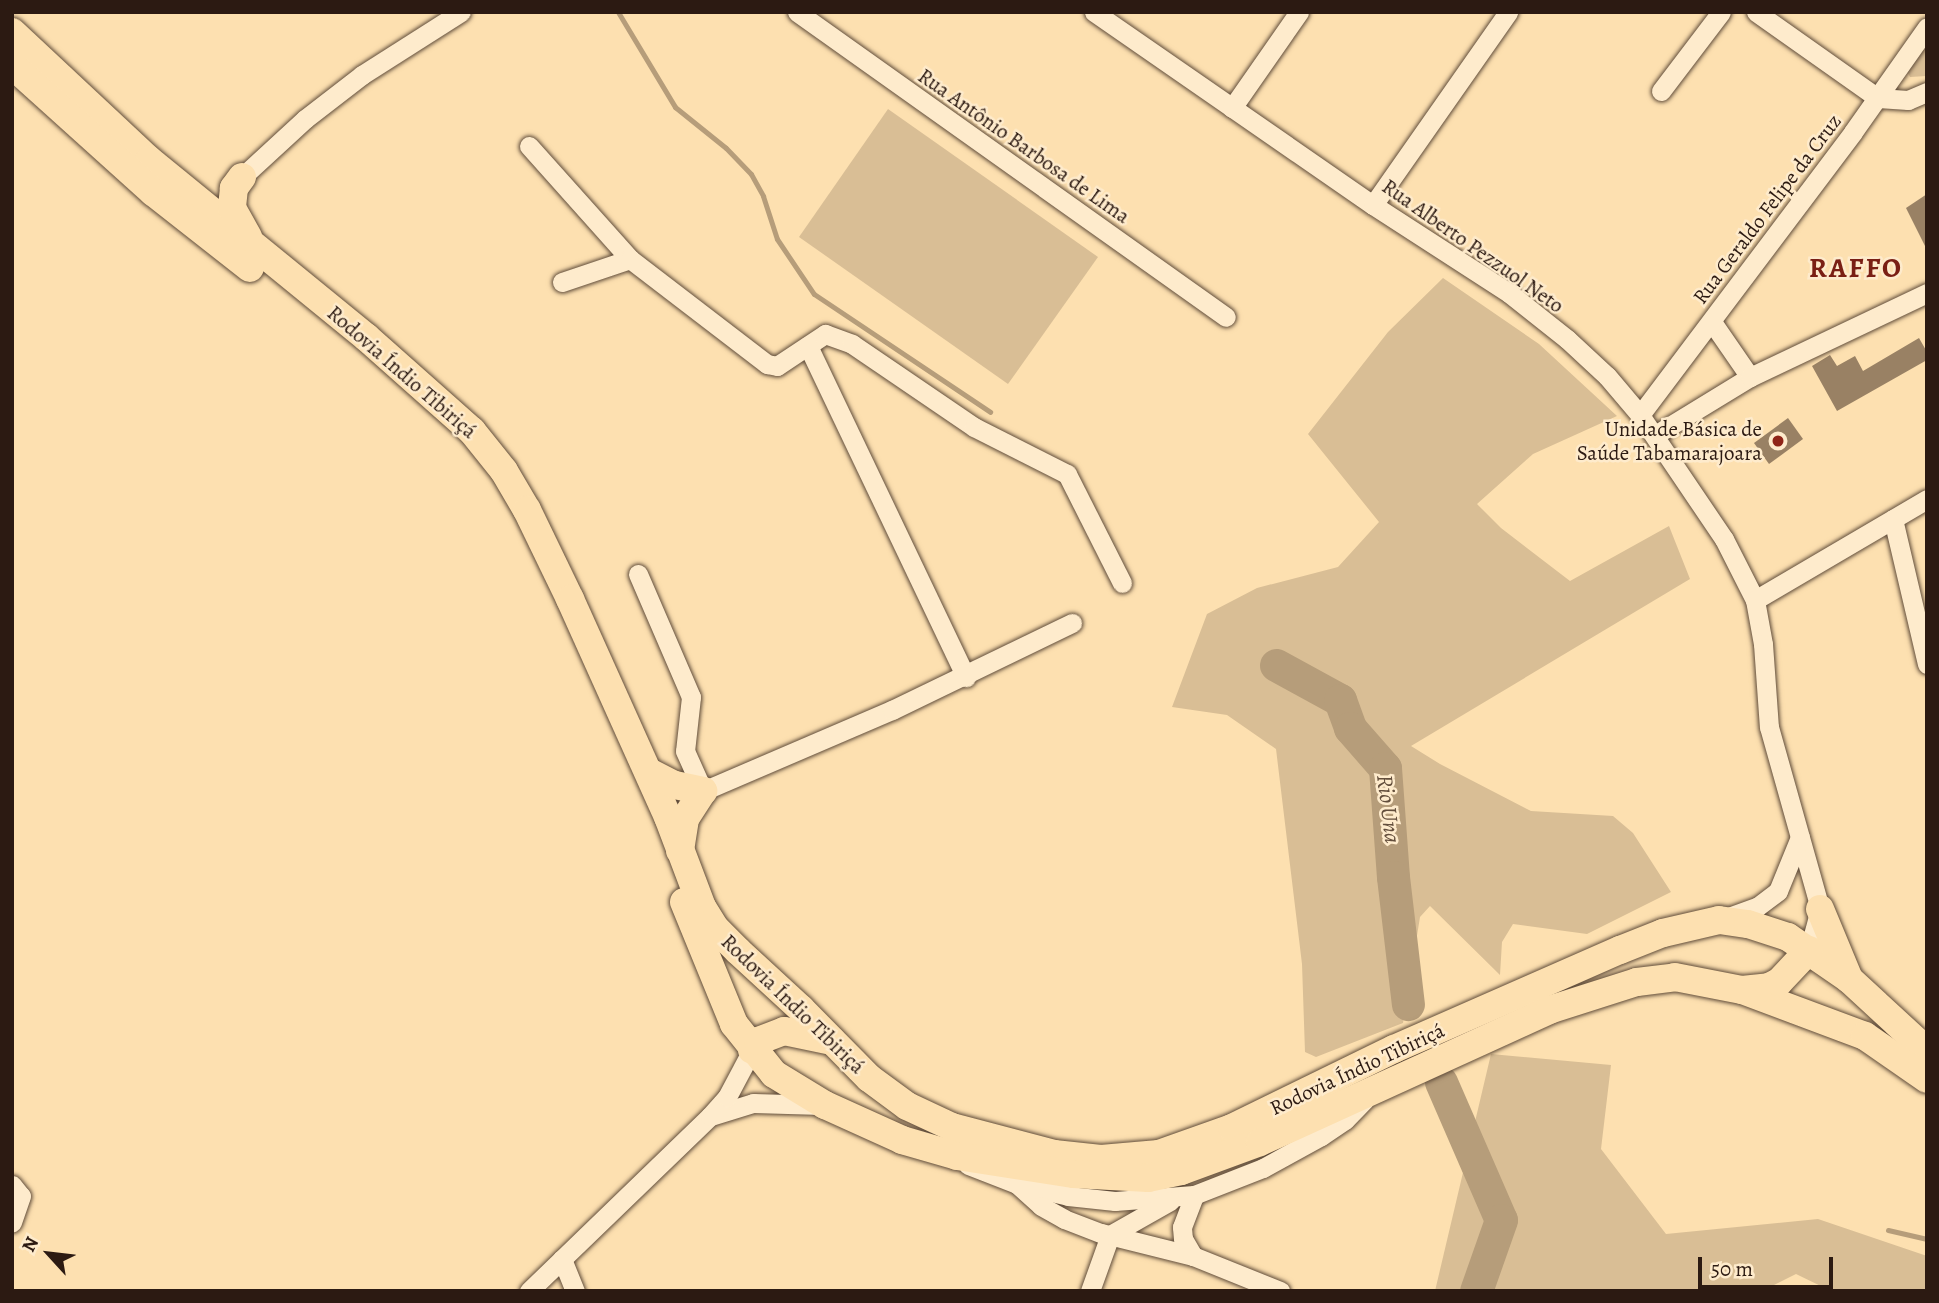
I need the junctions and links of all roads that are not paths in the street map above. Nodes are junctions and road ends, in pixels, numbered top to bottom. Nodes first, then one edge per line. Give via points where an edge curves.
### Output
1 (461, 12) edge
2 (797, 12) edge
3 (1094, 12) edge
4 (1299, 12) edge
5 (1508, 12) edge
6 (1721, 12) edge
7 (1756, 12) edge
8 (1927, 27) edge
9 (12, 32) edge
10 (12, 65) edge
11 (1661, 91) dead end
12 (1927, 92) edge
13 (1878, 98) junction
14 (1232, 108) junction
15 (529, 146) dead end
16 (149, 160) junction
17 (242, 177) junction
18 (1373, 205) junction
19 (630, 260) junction
20 (277, 267) junction
21 (562, 282) dead end
22 (1927, 293) edge
23 (1226, 317) dead end
24 (1712, 322) junction
25 (808, 346) junction
26 (1750, 377) junction
27 (1640, 415) junction
28 (1655, 435) junction
29 (1927, 499) edge
30 (1893, 519) junction
31 (638, 574) dead end
32 (1122, 583) dead end
33 (1755, 600) junction
34 (1072, 623) dead end
35 (1927, 664) edge
36 (966, 677) junction
37 (649, 772) junction
38 (704, 791) junction
39 (1800, 837) junction
40 (680, 850) junction
41 (1819, 909) junction
42 (1718, 920) junction
43 (1809, 950) junction
44 (1849, 979) junction
45 (1742, 990) junction
46 (835, 1042) junction
47 (752, 1050) junction
48 (1927, 1051) edge
49 (1927, 1079) edge
50 (1374, 1088) junction
51 (825, 1105) junction
52 (710, 1116) junction
53 (949, 1154) junction
54 (1017, 1184) junction
55 (12, 1185) edge
56 (1186, 1196) junction
57 (12, 1223) edge
58 (1110, 1235) junction
59 (1193, 1256) junction
60 (562, 1259) junction
61 (529, 1291) edge
62 (575, 1291) edge
63 (1090, 1291) edge
64 (1280, 1291) edge

1 - 17 street via 362,75
2 - 23 street, Rua Antônio Barbosa de Lima
3 - 14 street, Rua Alberto Pezzuol Neto
4 - 14 street
5 - 18 street
6 - 11 street
7 - 13 street
8 - 13 street, Rua Geraldo Felipe da Cruz
9 - 16 highway, Rodovia Índio Tibiriçá
10 - 47 highway, Rodovia Índio Tibiriçá via 153,192 439,420 471,455 500,495 537,569 729,1012
12 - 13 street via 1908,100
13 - 24 street, Rua Geraldo Felipe da Cruz
14 - 18 street, Rua Alberto Pezzuol Neto
15 - 19 street
16 - 17 highway via 205,185
16 - 20 highway, Rodovia Índio Tibiriçá
17 - 20 highway via 232,197 236,218 248,238
18 - 27 street, Rua Alberto Pezzuol Neto via 1508,293 1567,339
19 - 21 street
19 - 25 street via 767,364 778,366
20 - 37 highway, Rodovia Índio Tibiriçá via 434,395 472,431 504,471 570,599
22 - 26 street
24 - 26 street
24 - 27 street, Rua Geraldo Felipe da Cruz
25 - 32 street via 825,334 852,344 974,427 1067,474
25 - 36 street
26 - 28 street
27 - 28 street, Rua Alberto Pezzuol Neto
28 - 33 street, Rua Alberto Pezzuol Neto via 1724,539
29 - 30 street
30 - 33 street
30 - 35 street
31 - 38 street via 691,696 685,751
33 - 39 street, Rua Alberto Pezzuol Neto via 1769,727
34 - 36 street
36 - 38 street
37 - 38 highway via 675,785
37 - 40 highway, Rodovia Índio Tibiriçá
38 - 40 highway via 685,819
39 - 41 street, Rua Alberto Pezzuol Neto
39 - 42 street via 1785,879 1771,898
40 - 46 highway, Rodovia Índio Tibiriçá via 702,907 716,929
41 - 43 street, Rua Alberto Pezzuol Neto
41 - 44 highway
42 - 43 highway, Rodovia Índio Tibiriçá via 1773,930
42 - 46 highway, Rodovia Índio Tibiriçá via 1663,933 1620,950 1394,1049 1232,1128 1137,1158 1055,1154 952,1127 906,1106 869,1078
43 - 44 highway, Rodovia Índio Tibiriçá
43 - 45 highway via 1779,982
44 - 48 highway, Rodovia Índio Tibiriçá
45 - 49 highway, Rodovia Índio Tibiriçá via 1865,1036
45 - 50 highway, Rodovia Índio Tibiriçá via 1675,977 1637,982 1549,1010
46 - 47 highway via 784,1031 758,1041
47 - 51 highway, Rodovia Índio Tibiriçá via 774,1074
47 - 52 street
50 - 53 highway, Rodovia Índio Tibiriçá via 1208,1163 1148,1178 1100,1177
50 - 56 street via 1345,1120 1321,1136 1263,1168
51 - 52 street via 753,1103
51 - 53 highway, Rodovia Índio Tibiriçá via 902,1140
52 - 60 street
53 - 54 street via 980,1172
54 - 56 street via 1068,1196 1115,1200
54 - 58 street via 1041,1206
55 - 57 street via 21,1196
56 - 58 street
56 - 59 street via 1183,1239
58 - 59 street
58 - 63 street
59 - 64 street
60 - 61 street
60 - 62 street

